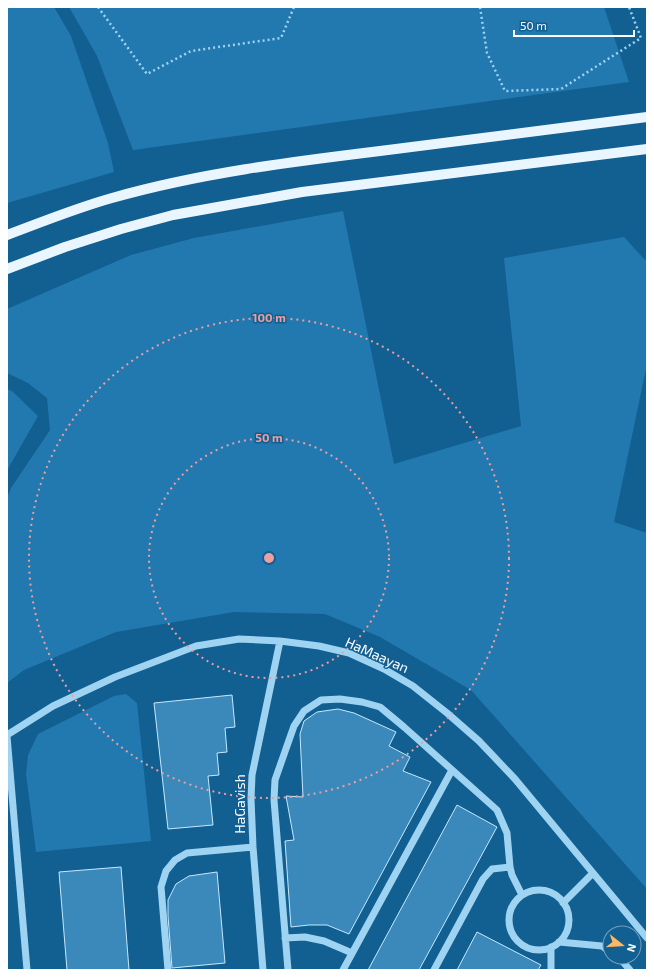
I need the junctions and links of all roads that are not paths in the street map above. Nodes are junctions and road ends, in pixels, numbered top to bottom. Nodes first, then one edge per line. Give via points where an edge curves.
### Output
1 (647, 117) edge
2 (647, 149) edge
3 (7, 235) edge
4 (7, 269) edge
5 (280, 641) junction
6 (7, 735) edge
7 (452, 770) junction
8 (253, 847) junction
9 (510, 867) junction
10 (593, 873) junction
11 (522, 895) junction
12 (563, 903) junction
13 (285, 938) junction
14 (647, 938) edge
15 (559, 942) junction
16 (602, 946) edge
17 (551, 948) junction
18 (352, 953) junction
19 (27, 970) edge
20 (168, 970) edge
21 (263, 970) edge
22 (288, 970) edge
23 (342, 970) edge
24 (434, 970) edge
25 (551, 970) edge

1 - 3 main road via 297,161 229,172 166,184 113,198 54,216
2 - 4 main road via 302,192 201,210 92,237
5 - 6 street, HaMaayan via 239,639 196,646 94,686 53,706
5 - 8 street, HaGavish via 252,775
5 - 10 street, HaMaayan via 349,653 413,686 448,713 515,779
6 - 19 street
7 - 9 street via 497,810 507,833
7 - 13 street via 380,707 334,699 320,700 304,711 294,726 275,780 274,800
7 - 18 street
8 - 20 street via 187,853 175,860 166,871 161,887
8 - 21 street, HaGavish
9 - 11 street
9 - 24 street via 492,869 483,879
10 - 12 street
10 - 14 street, HaMaayan
11 - 12 street via 541,890 551,892
11 - 17 street via 510,911 510,930 515,939 532,949
12 - 15 street via 569,915 568,925
13 - 18 street via 306,937
13 - 22 street
15 - 16 street
15 - 17 street
17 - 25 street
18 - 23 street

